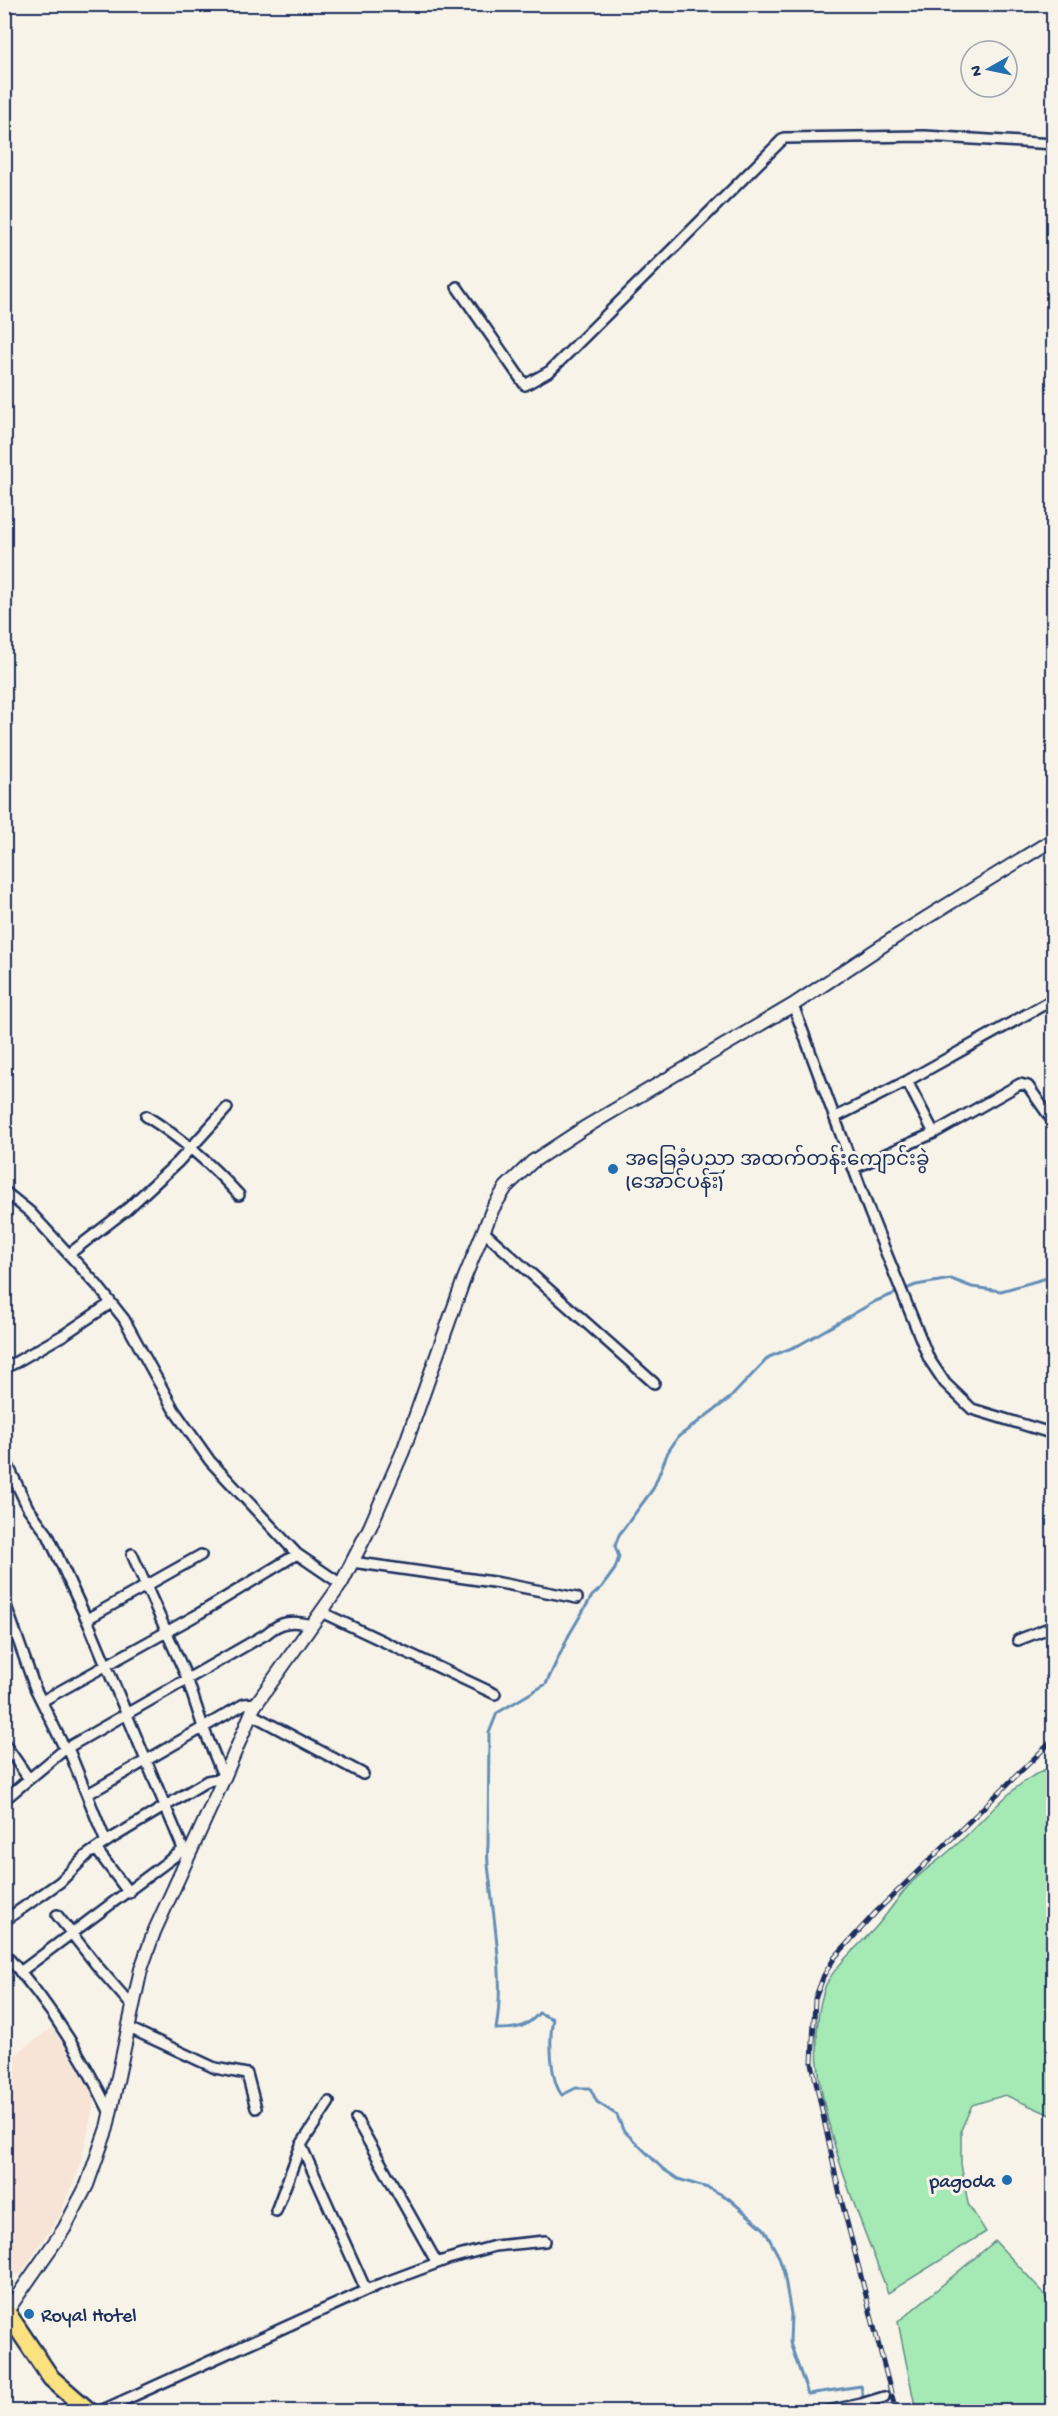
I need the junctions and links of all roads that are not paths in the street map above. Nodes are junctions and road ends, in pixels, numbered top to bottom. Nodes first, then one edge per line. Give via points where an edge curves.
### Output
1 (1053, 144) edge
2 (458, 287) dead end
3 (1053, 839) edge
4 (1053, 999) edge
5 (793, 1005) junction
6 (907, 1081) junction
7 (227, 1108) dead end
8 (146, 1116) dead end
9 (836, 1117) junction
10 (1053, 1123) edge
11 (934, 1133) junction
12 (191, 1148) junction
13 (854, 1168) junction
14 (4, 1191) edge
15 (239, 1195) dead end
16 (483, 1231) junction
17 (69, 1254) junction
18 (111, 1303) junction
19 (4, 1369) edge
20 (654, 1383) dead end
21 (1053, 1434) edge
22 (4, 1457) edge
23 (132, 1554) dead end
24 (297, 1554) junction
25 (201, 1555) dead end
26 (352, 1562) junction
27 (341, 1584) junction
28 (146, 1585) junction
29 (577, 1598) dead end
30 (5, 1601) edge
31 (321, 1612) junction
32 (87, 1619) junction
33 (311, 1625) junction
34 (1053, 1626) edge
35 (168, 1632) junction
36 (1018, 1640) dead end
37 (108, 1666) junction
38 (187, 1678) junction
39 (495, 1694) dead end
40 (42, 1701) junction
41 (253, 1708) junction
42 (128, 1712) junction
43 (203, 1727) junction
44 (4, 1743) edge
45 (67, 1749) junction
46 (146, 1760) junction
47 (363, 1774) dead end
48 (224, 1778) junction
49 (29, 1779) junction
50 (88, 1794) junction
51 (4, 1800) edge
52 (164, 1806) junction
53 (106, 1842) junction
54 (96, 1849) junction
55 (185, 1854) junction
56 (129, 1893) junction
57 (57, 1915) dead end
58 (4, 1922) edge
59 (73, 1934) junction
60 (4, 1953) edge
61 (20, 1972) junction
62 (133, 2007) junction
63 (129, 2028) junction
64 (329, 2102) dead end
65 (256, 2108) dead end
66 (110, 2113) junction
67 (356, 2119) dead end
68 (301, 2145) junction
69 (276, 2211) dead end
70 (545, 2241) dead end
71 (437, 2263) junction
72 (366, 2290) junction
73 (6, 2309) edge
74 (884, 2397) dead end
75 (70, 2406) edge
76 (90, 2412) edge
77 (99, 2412) edge
78 (822, 2412) edge

1 - 2 street via 925,136 784,138 550,370 525,385
3 - 5 main road
4 - 6 street
5 - 9 street
5 - 16 main road via 532,1162 506,1187
6 - 9 street
6 - 11 street
7 - 12 street
8 - 12 street
9 - 13 street
10 - 11 street via 1029,1086 1020,1084
11 - 13 street
12 - 15 street
12 - 17 street via 125,1210
13 - 21 street via 928,1359 945,1383 972,1409
14 - 17 street via 30,1212
16 - 20 street
16 - 26 main road via 402,1451
17 - 18 street
18 - 19 street
18 - 24 street via 124,1319 174,1410 210,1461
22 - 32 street via 28,1508 48,1535
23 - 28 street
24 - 27 street
24 - 35 street
25 - 28 street
26 - 27 main road
26 - 29 street
27 - 31 main road
28 - 32 street
28 - 35 street
30 - 40 street
31 - 33 main road
31 - 39 street
32 - 37 street
33 - 38 street via 289,1621 277,1625
33 - 41 main road
34 - 36 street
35 - 37 street
35 - 38 street
37 - 40 street
37 - 42 street
38 - 42 street
38 - 43 street
40 - 45 street
41 - 43 street via 244,1704
41 - 47 street
41 - 48 main road
42 - 45 street
42 - 46 street
43 - 46 street
43 - 48 street
44 - 49 street
45 - 49 street
45 - 50 street
46 - 50 street
46 - 52 street
48 - 52 street via 207,1781
48 - 55 main road
49 - 51 street
50 - 53 street
52 - 53 street
52 - 55 street
53 - 54 street
54 - 56 street
54 - 58 street via 60,1882
55 - 56 street
55 - 62 main road via 141,1969
56 - 59 street
57 - 59 street
59 - 61 street
59 - 62 street
60 - 61 street
61 - 66 street via 83,2061
62 - 63 main road
63 - 65 street via 215,2068 247,2074
63 - 66 main road
64 - 68 street
66 - 73 main road via 87,2185 64,2229
67 - 71 street
68 - 69 street
68 - 72 street
70 - 71 street via 495,2246
71 - 72 street
72 - 77 street
73 - 75 highway
74 - 78 street
75 - 76 highway

